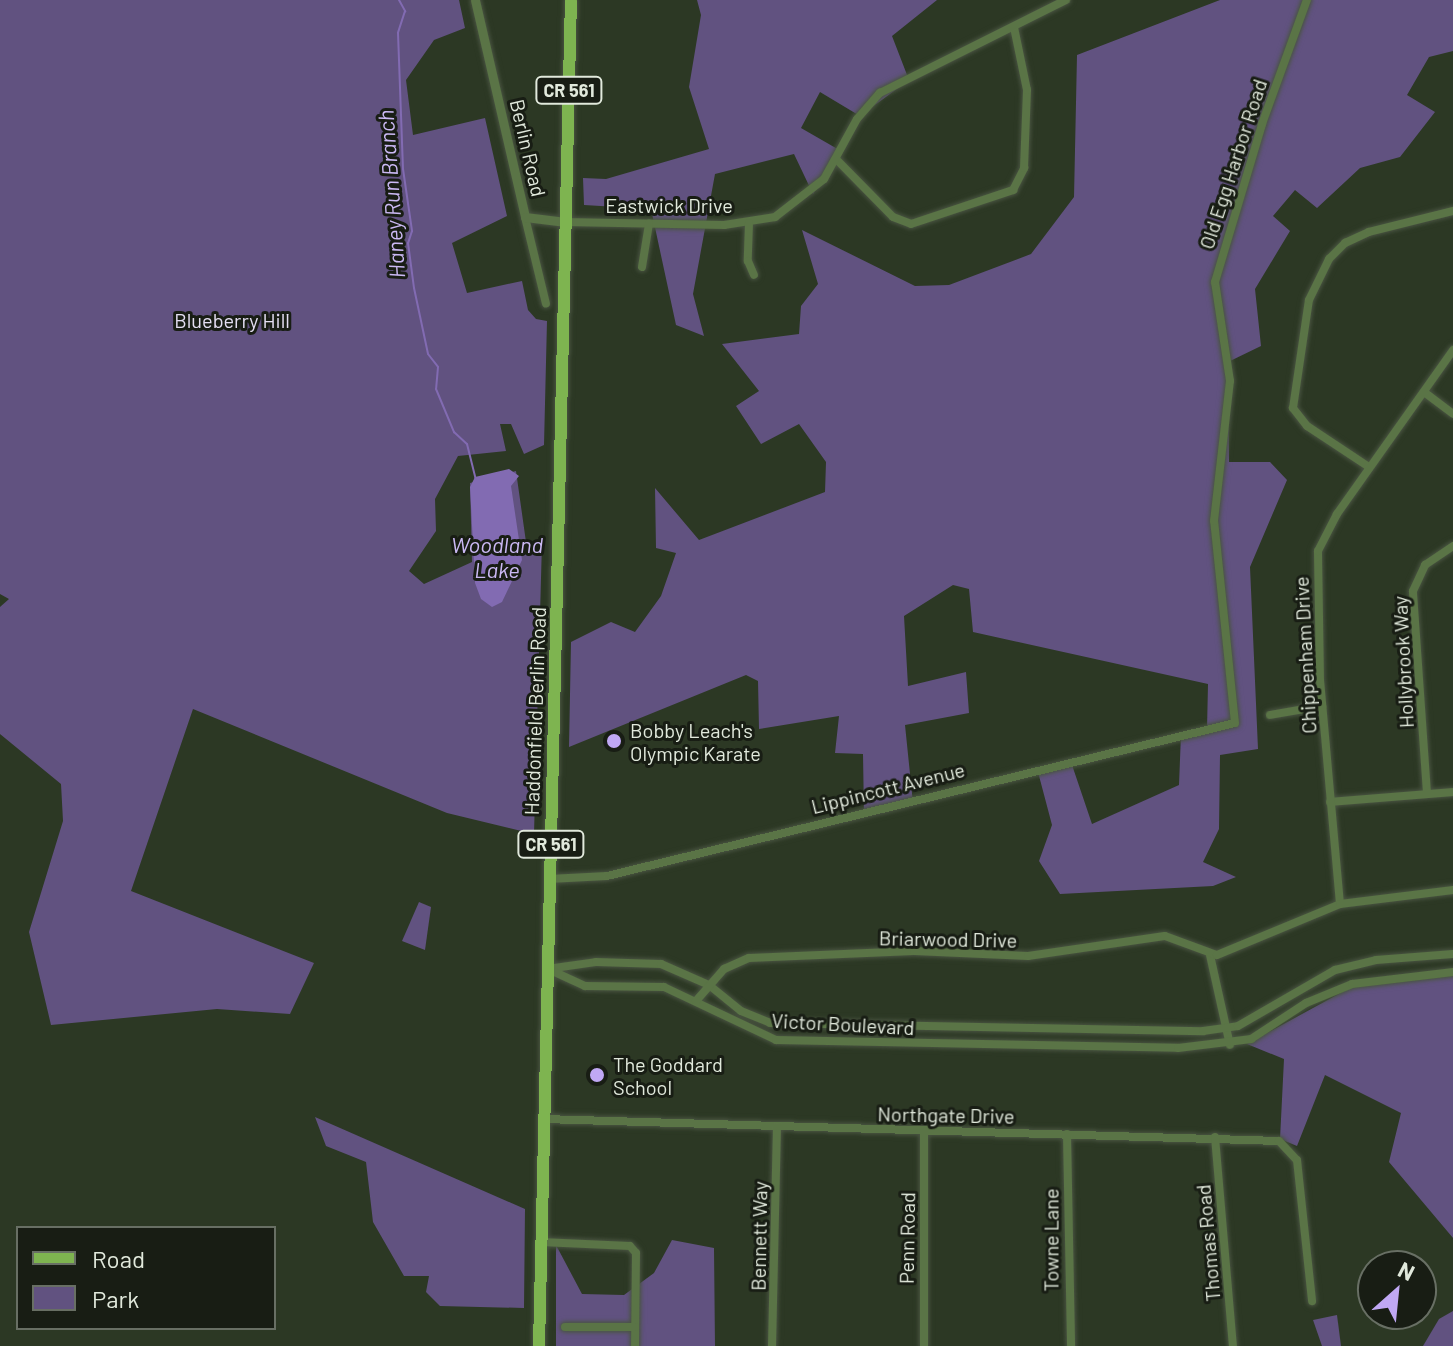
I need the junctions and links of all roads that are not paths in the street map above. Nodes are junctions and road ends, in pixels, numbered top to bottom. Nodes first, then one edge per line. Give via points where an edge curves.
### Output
1 (475, 0) edge
2 (571, 0) edge
3 (1066, 0) edge
4 (1307, 0) edge
5 (1014, 27) junction
6 (836, 159) junction
7 (1453, 211) edge
8 (525, 217) junction
9 (564, 222) junction
10 (749, 223) junction
11 (649, 224) junction
12 (642, 267) dead end
13 (754, 275) dead end
14 (546, 304) dead end
15 (1453, 350) edge
16 (1424, 392) junction
17 (1453, 414) edge
18 (1369, 467) junction
19 (1453, 546) edge
20 (1322, 706) junction
21 (1270, 715) dead end
22 (1235, 723) joint
23 (1453, 792) edge
24 (1427, 793) junction
25 (1330, 802) junction
26 (549, 879) junction
27 (1453, 890) edge
28 (1340, 904) junction
29 (1453, 954) edge
30 (1210, 955) junction
31 (547, 969) junction
32 (1453, 972) edge
33 (709, 985) junction
34 (1283, 998) junction
35 (696, 1001) junction
36 (1289, 1015) junction
37 (1226, 1029) junction
38 (1230, 1045) junction
39 (543, 1119) junction
40 (777, 1126) junction
41 (924, 1130) junction
42 (1067, 1134) junction
43 (1215, 1137) junction
44 (541, 1242) junction
45 (1312, 1301) dead end
46 (565, 1327) dead end
47 (635, 1327) junction
48 (539, 1346) edge
49 (635, 1346) edge
50 (772, 1346) edge
51 (924, 1346) edge
52 (1071, 1346) edge
53 (1233, 1346) edge

1 - 8 street, Berlin Road
2 - 9 main road, CR 561
3 - 5 street, Eastwick Drive
4 - 22 street, Old Egg Harbor Road via 1215,282 1230,381 1214,521
5 - 6 street, Eastwick Drive via 880,93 857,119
5 - 6 street via 1027,90 1024,168 1013,190 911,224 893,217
6 - 10 street, Eastwick Drive via 824,179 791,209
7 - 18 street via 1345,243 1329,259 1309,300 1293,408 1307,426
8 - 9 street, Eastwick Drive
8 - 14 street, Berlin Road
9 - 11 street, Eastwick Drive
9 - 26 main road, Haddonfield Berlin Road / CR 561
10 - 11 street, Eastwick Drive
10 - 13 street via 748,261
11 - 12 street
15 - 16 street, Chippenham Drive
16 - 17 street
16 - 18 street, Chippenham Drive
18 - 20 street, Chippenham Drive via 1318,551
19 - 24 street, Hollybrook Way via 1425,565 1413,591
20 - 21 street
20 - 25 street, Chippenham Drive
22 - 26 street, Lippincott Avenue via 607,876
23 - 24 street
24 - 25 street
25 - 28 street, Chippenham Drive
26 - 31 main road, Haddonfield Berlin Road / CR 561
27 - 28 street
28 - 30 street
29 - 34 street, Victor Boulevard via 1360,963
30 - 33 street, Briarwood Drive via 1165,936 1028,956 914,951 749,958 731,964
30 - 37 street
31 - 33 street, Victor Boulevard via 647,962
31 - 35 street, Victor Boulevard via 585,986 655,985
31 - 39 main road, Haddonfield Berlin Road / CR 561
32 - 36 street, Victor Boulevard via 1352,984
33 - 35 street, Briarwood Drive
33 - 37 street, Victor Boulevard via 741,1011 770,1023
34 - 36 street
34 - 37 street, Victor Boulevard
35 - 38 street, Victor Boulevard via 741,1028 776,1040
36 - 38 street, Victor Boulevard via 1251,1039
37 - 38 street
39 - 40 street, Northgate Drive
39 - 44 main road, Haddonfield Berlin Road / CR 561
40 - 41 street, Northgate Drive
40 - 50 street, Bennett Way
41 - 42 street, Northgate Drive
41 - 51 street, Penn Road
42 - 43 street, Northgate Drive
42 - 52 street, Towne Lane
43 - 45 street, Northgate Drive via 1288,1144 1297,1160
43 - 53 street, Thomas Road
44 - 47 street via 630,1246 636,1253
44 - 48 main road, Haddonfield Berlin Road / CR 561
46 - 47 street
47 - 49 street

